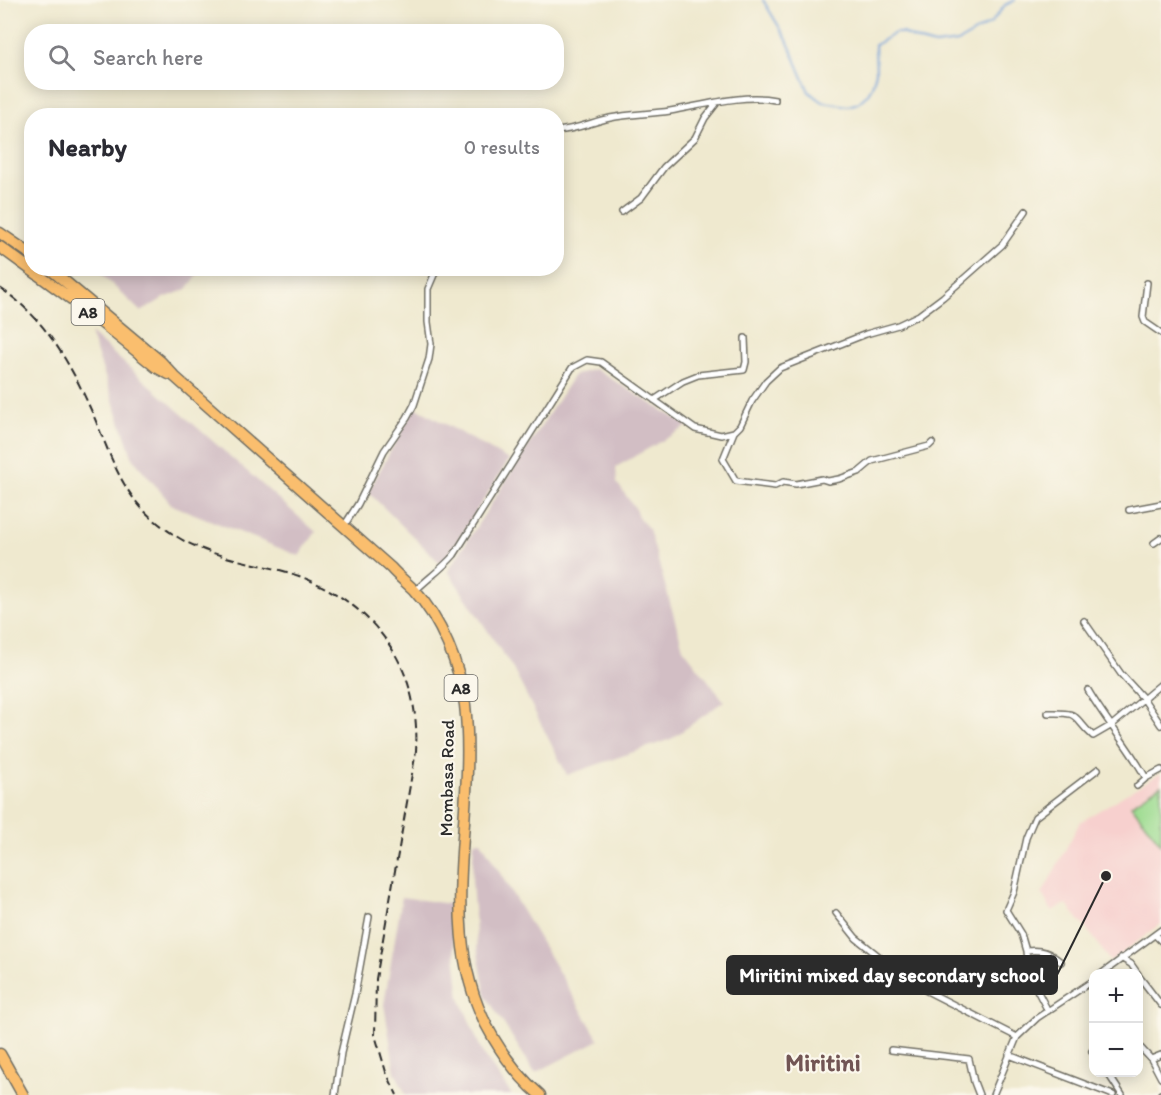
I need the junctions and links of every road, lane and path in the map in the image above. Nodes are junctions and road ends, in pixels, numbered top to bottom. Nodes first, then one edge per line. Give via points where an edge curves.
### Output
1 (775, 100) dead end
2 (717, 104) junction
3 (564, 130) edge
4 (1026, 211) dead end
5 (622, 212) dead end
6 (0, 233) edge
7 (0, 248) edge
8 (24, 250) edge
9 (24, 265) edge
10 (39, 276) edge
11 (58, 276) edge
12 (434, 276) edge
13 (1147, 283) dead end
14 (1161, 333) edge
15 (744, 338) dead end
16 (175, 377) junction
17 (654, 400) junction
18 (734, 432) junction
19 (932, 443) dead end
20 (1161, 504) edge
21 (1129, 510) dead end
22 (343, 528) junction
23 (1161, 538) edge
24 (1154, 543) dead end
25 (415, 591) junction
26 (1084, 621) dead end
27 (1161, 684) edge
28 (1088, 690) dead end
29 (1143, 698) junction
30 (1048, 713) dead end
31 (1112, 725) junction
32 (1161, 725) edge
33 (1098, 769) dead end
34 (1161, 770) edge
35 (1146, 778) junction
36 (1137, 786) dead end
37 (836, 913) dead end
38 (369, 917) dead end
39 (1161, 930) edge
40 (1155, 935) junction
41 (1161, 941) edge
42 (1026, 951) junction
43 (1121, 958) junction
44 (1061, 962) dead end
45 (1107, 969) edge
46 (1134, 969) edge
47 (1143, 981) edge
48 (1089, 985) edge
49 (1161, 1005) edge
50 (1048, 1011) junction
51 (1017, 1036) junction
52 (891, 1050) dead end
53 (1143, 1050) edge
54 (0, 1054) edge
55 (1009, 1055) junction
56 (1161, 1055) edge
57 (1151, 1059) junction
58 (1110, 1077) edge
59 (1161, 1078) edge
60 (995, 1094) edge
61 (23, 1095) edge
62 (335, 1095) edge
63 (540, 1095) edge
64 (979, 1095) edge
65 (1113, 1095) edge
66 (1122, 1095) edge

1 - 2 street
2 - 3 street via 611,118
2 - 5 street via 695,138 664,167 641,198
4 - 18 street via 1002,245 920,315 780,368 766,381
6 - 8 highway
7 - 9 highway, Mombasa Road / A8
10 - 16 highway, Mombasa Road / A8 via 156,368
11 - 16 highway, Mombasa Road / A8
12 - 22 street via 428,289 429,359 414,405
13 - 14 street via 1144,322
15 - 17 street via 744,370 698,375
16 - 22 highway, Mombasa Road / A8
17 - 18 street via 695,429 721,435
17 - 25 street via 601,362 588,360 572,368 454,555
18 - 19 street via 723,459 732,476 736,481 763,486 822,479 828,482 859,472 872,461
20 - 21 street
22 - 25 highway, Mombasa Road / A8
23 - 24 street
25 - 63 highway, Mombasa Road / A8 via 433,616 451,654 465,704 467,746 459,910 470,987 508,1062
26 - 29 street
27 - 29 street
28 - 31 street
29 - 31 street
29 - 32 street
30 - 31 street via 1069,712 1093,736
31 - 35 street
33 - 42 street via 1035,817 1029,830 1006,910
34 - 35 street
35 - 36 street
37 - 51 street via 856,938 915,986
38 - 62 street
39 - 40 street
40 - 41 street
40 - 43 street
42 - 44 street via 1048,952
42 - 50 street via 1028,974
43 - 45 street
43 - 46 street
47 - 49 street
48 - 50 street
50 - 51 street
51 - 55 street
52 - 64 street via 969,1059
53 - 57 street
54 - 61 highway
55 - 60 street
55 - 65 street
56 - 57 street
57 - 59 street
58 - 66 street

